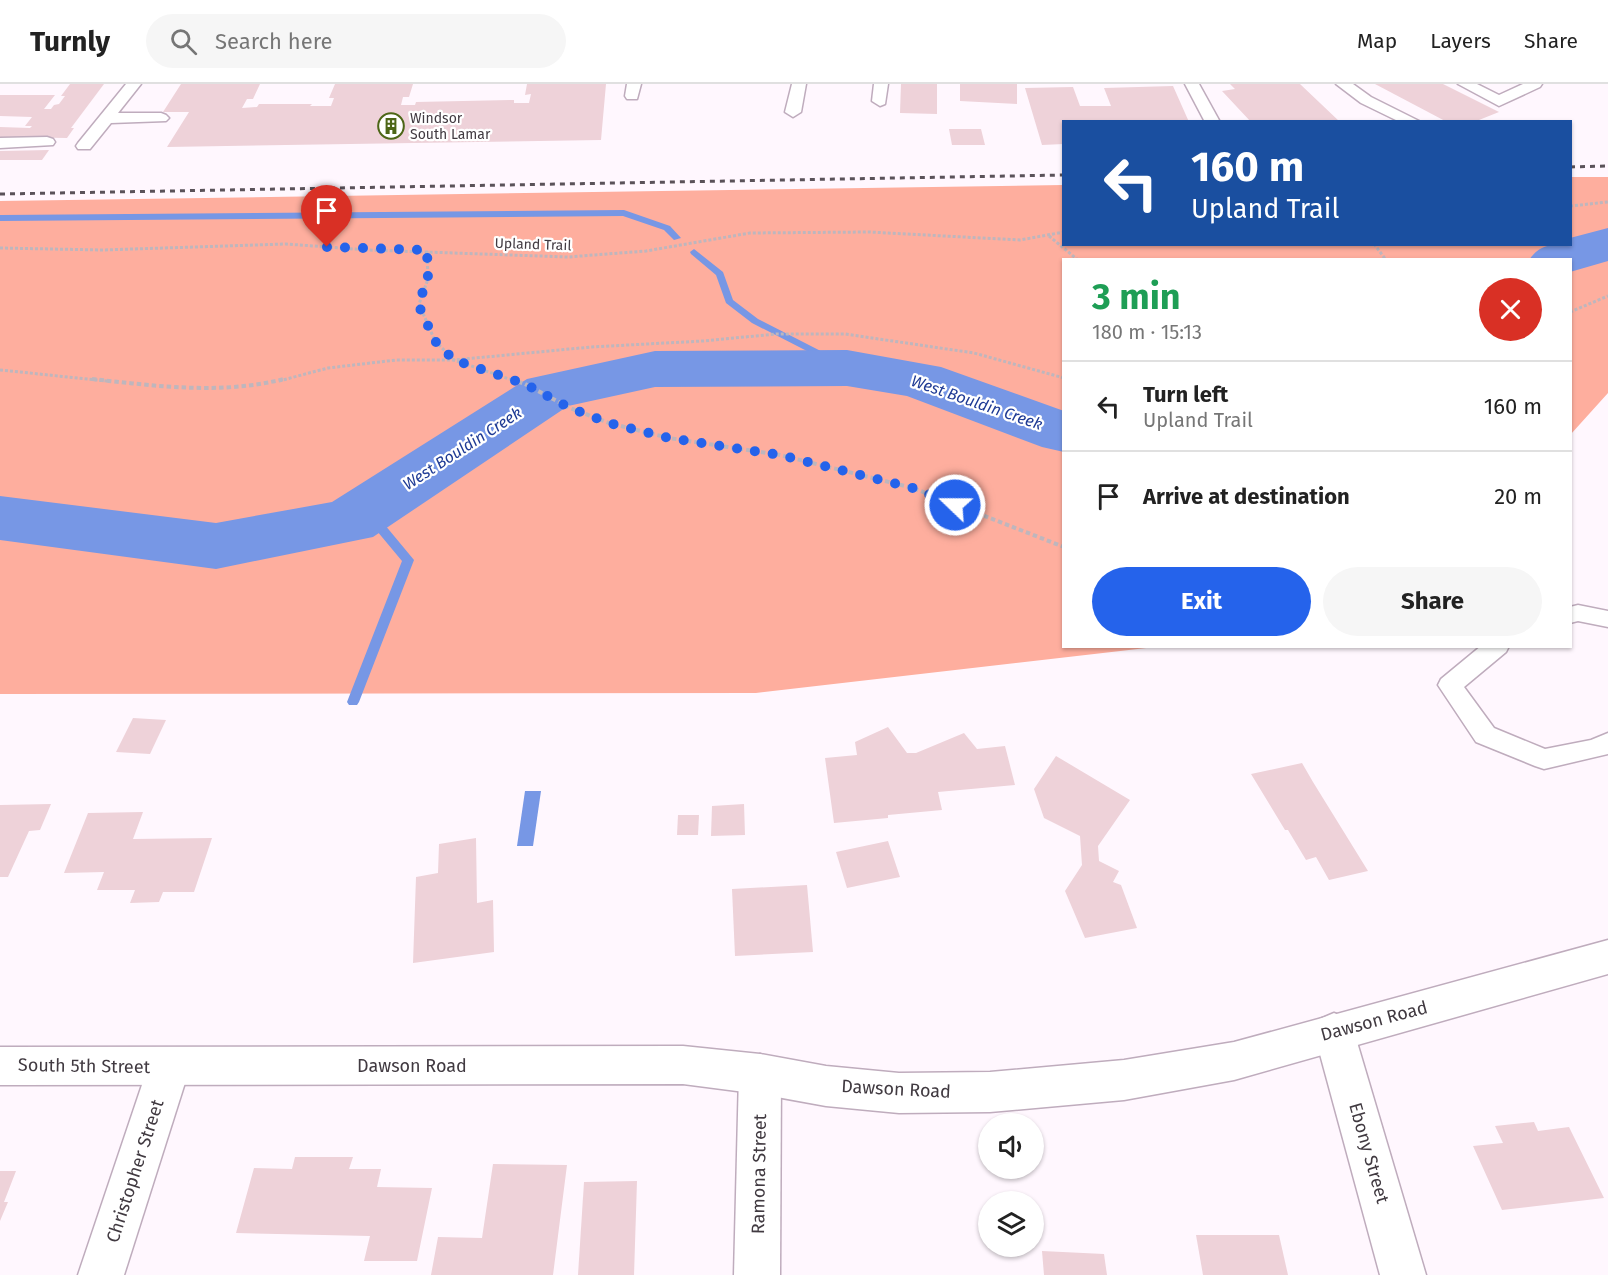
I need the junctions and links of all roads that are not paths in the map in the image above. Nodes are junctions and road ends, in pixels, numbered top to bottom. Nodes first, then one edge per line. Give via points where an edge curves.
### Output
1 (134, 84) edge
2 (799, 84) edge
3 (881, 84) edge
4 (1192, 84) edge
5 (1343, 84) edge
6 (1465, 84) edge
7 (1535, 84) edge
8 (880, 101) dead end
9 (793, 112) dead end
10 (107, 118) junction
11 (161, 118) dead end
12 (1212, 120) edge
13 (1410, 120) edge
14 (47, 142) dead end
15 (0, 143) edge
16 (84, 146) dead end
17 (1572, 614) edge
18 (1608, 619) edge
19 (1496, 648) edge
20 (1608, 743) edge
21 (1608, 957) edge
22 (1334, 1032) junction
23 (0, 1066) edge
24 (169, 1067) junction
25 (760, 1074) junction
26 (101, 1275) edge
27 (757, 1275) edge
28 (1403, 1275) edge

1 - 10 lane
2 - 9 lane
3 - 8 lane
4 - 12 lane
5 - 13 lane via 1366,100
6 - 7 lane via 1499,102
10 - 11 lane
10 - 16 lane
14 - 15 lane
17 - 18 lane
19 - 20 lane via 1450,685 1485,735 1544,759
21 - 22 street, Dawson Road
22 - 25 street, Dawson Road via 1234,1061 1168,1073 990,1092 899,1093
22 - 28 street, Ebony Street
23 - 24 street, South 5th Street
24 - 25 street, Dawson Road via 683,1065
24 - 26 street, Christopher Street
25 - 27 street, Ramona Street

